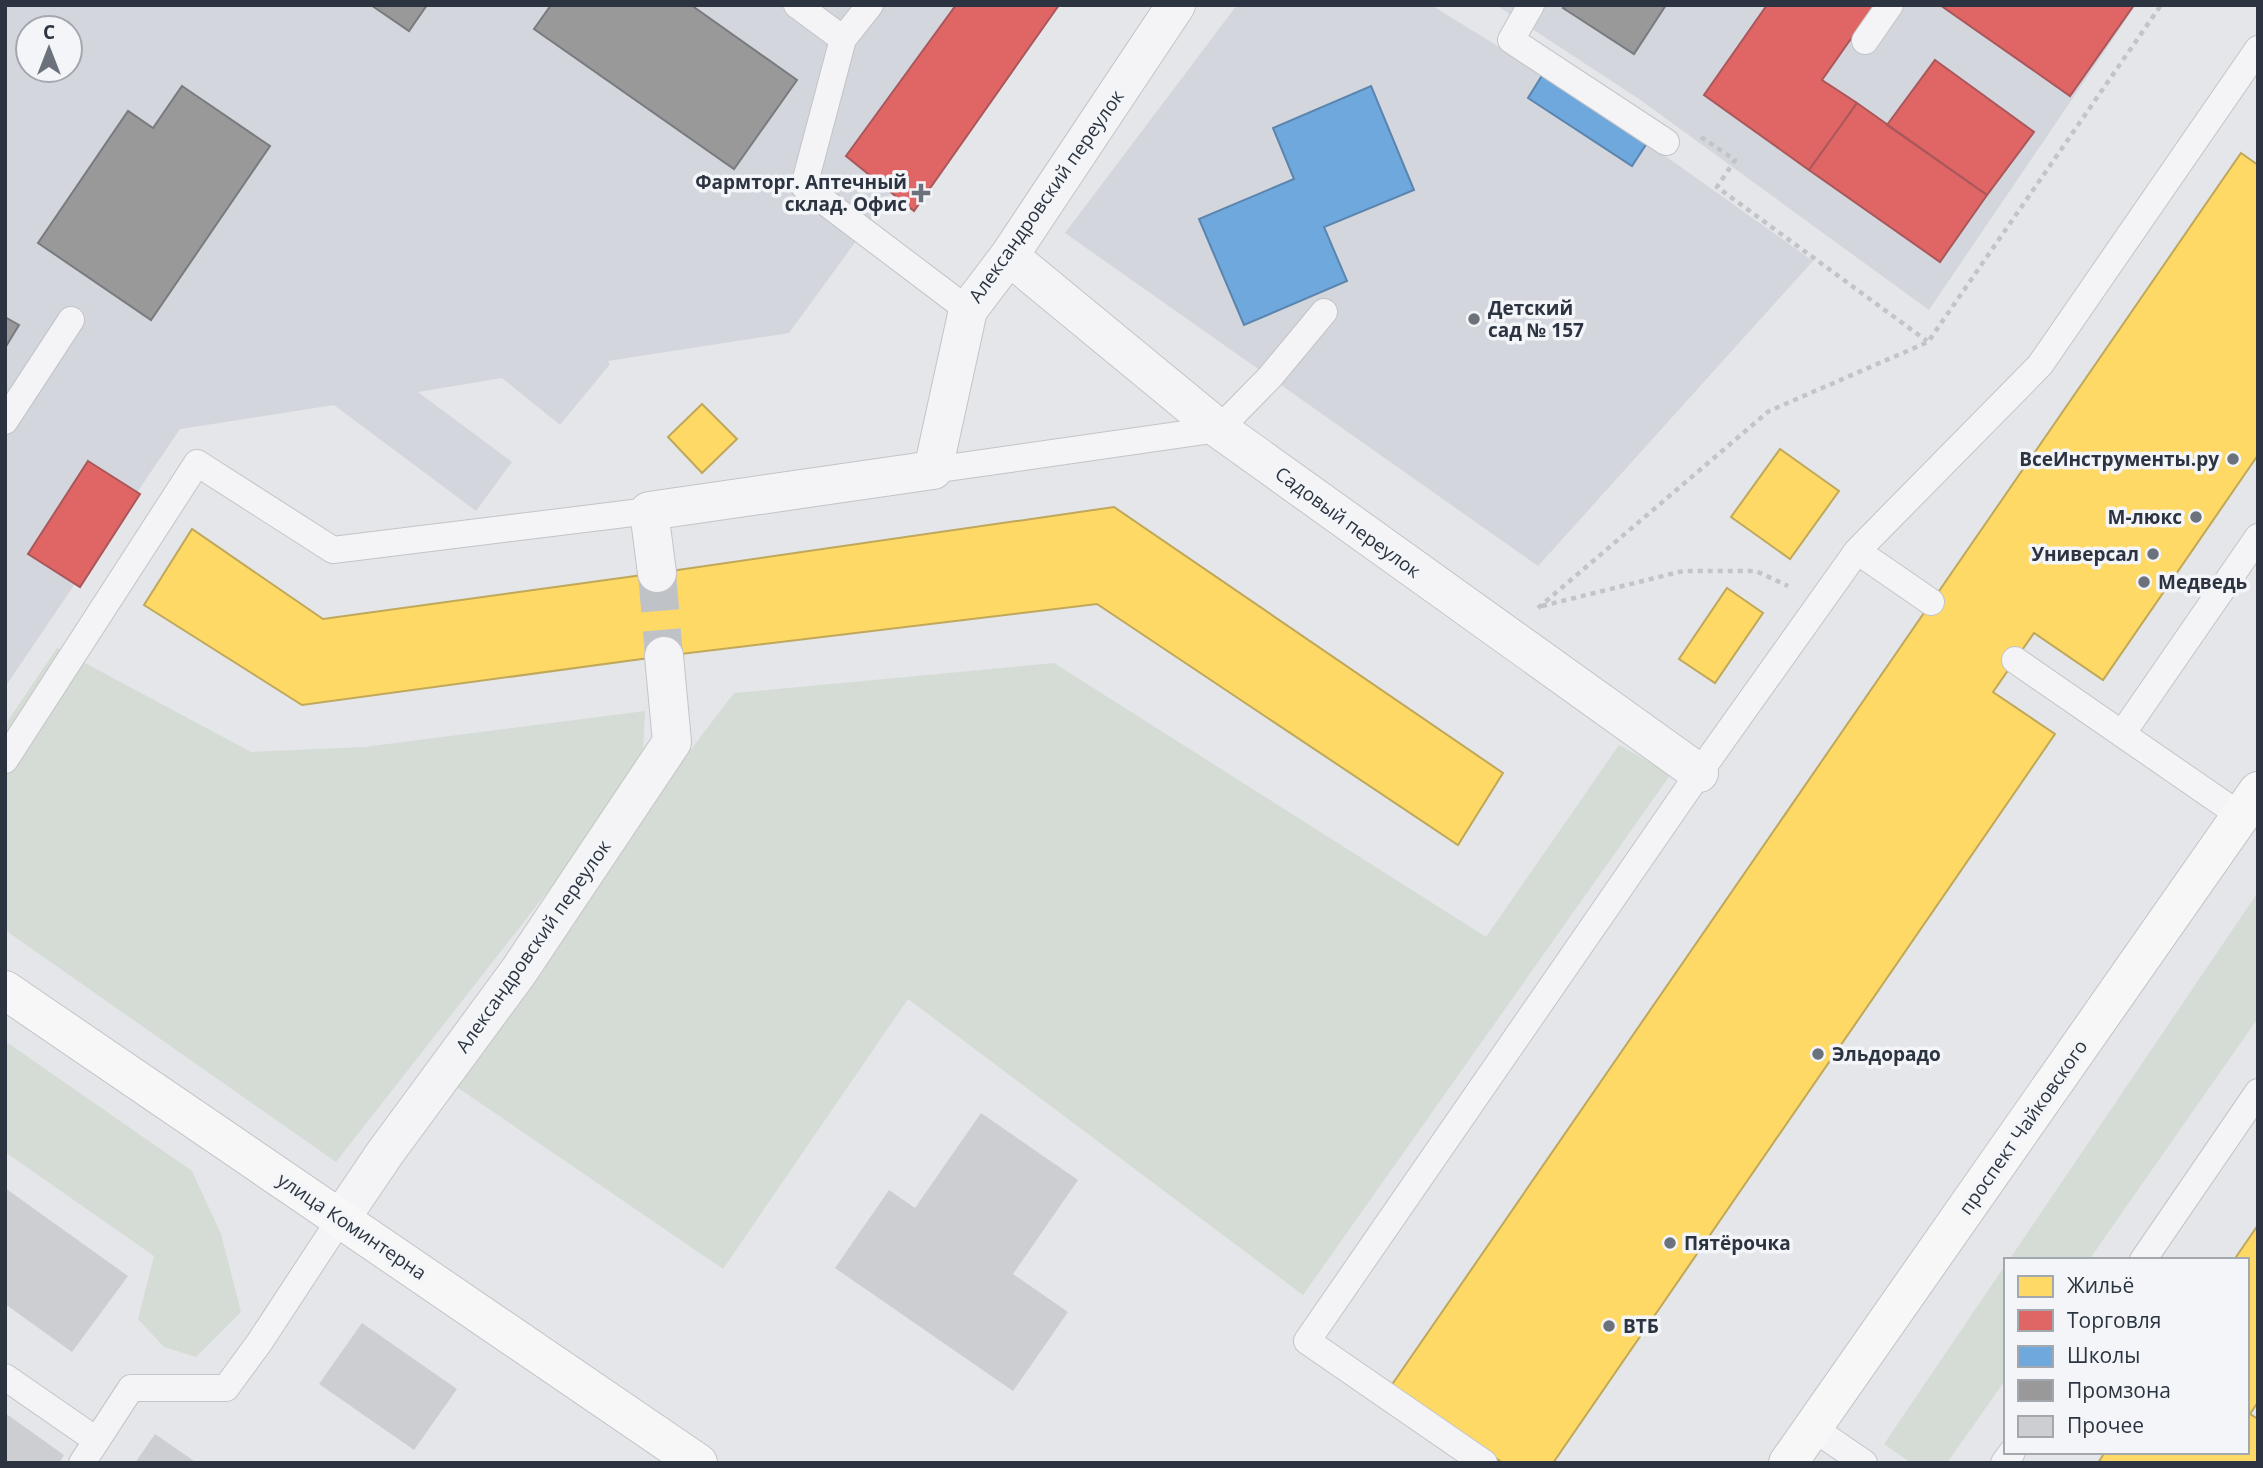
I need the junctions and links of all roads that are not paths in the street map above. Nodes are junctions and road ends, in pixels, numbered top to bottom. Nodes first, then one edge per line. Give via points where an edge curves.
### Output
1 (797, 5) edge
2 (870, 5) edge
3 (1176, 5) edge
4 (1531, 5) edge
5 (1890, 5) edge
6 (844, 39) junction
7 (1865, 41) dead end
8 (2258, 49) edge
9 (1666, 142) road end
10 (1009, 256) junction
11 (968, 310) junction
12 (1325, 312) dead end
13 (71, 320) dead end
14 (5, 421) edge
15 (1219, 429) junction
16 (933, 470) junction
17 (649, 512) junction
18 (2258, 537) edge
19 (1857, 551) junction
20 (657, 573) tunnel mouth
21 (1931, 602) dead end
22 (664, 656) tunnel mouth
23 (2015, 660) dead end
24 (2122, 734) junction
25 (5, 760) edge
26 (1699, 772) junction
27 (2249, 804) edge
28 (5, 990) edge
29 (2258, 1092) edge
30 (341, 1218) junction
31 (2144, 1258) edge
32 (5, 1377) edge
33 (1813, 1428) junction
34 (96, 1440) junction
35 (82, 1463) edge
36 (698, 1463) edge
37 (1484, 1463) edge
38 (1788, 1463) edge
39 (1864, 1463) edge

1 - 6 lane
2 - 6 lane
3 - 10 street, Александровский переулок
4 - 9 lane via 1511,40
5 - 7 lane
6 - 11 lane via 804,186
8 - 19 lane via 2040,365
10 - 11 street, Александровский переулок
10 - 15 street, Садовый переулок
11 - 16 street, Александровский переулок
12 - 15 lane
13 - 14 lane
15 - 16 lane
15 - 26 street, Садовый переулок
16 - 17 street
17 - 20 street
17 - 25 lane via 333,550 197,463
18 - 24 lane
19 - 21 lane
19 - 26 lane
22 - 30 street, Александровский переулок via 672,741 519,971
23 - 24 lane
24 - 27 lane
26 - 37 lane via 1307,1341
27 - 33 main road, проспект Чайковского
28 - 30 main road, улица Коминтерна
29 - 31 lane
30 - 34 lane via 226,1388 131,1388
30 - 36 main road, улица Коминтерна
32 - 34 lane
33 - 38 main road, проспект Чайковского
33 - 39 lane
34 - 35 lane

